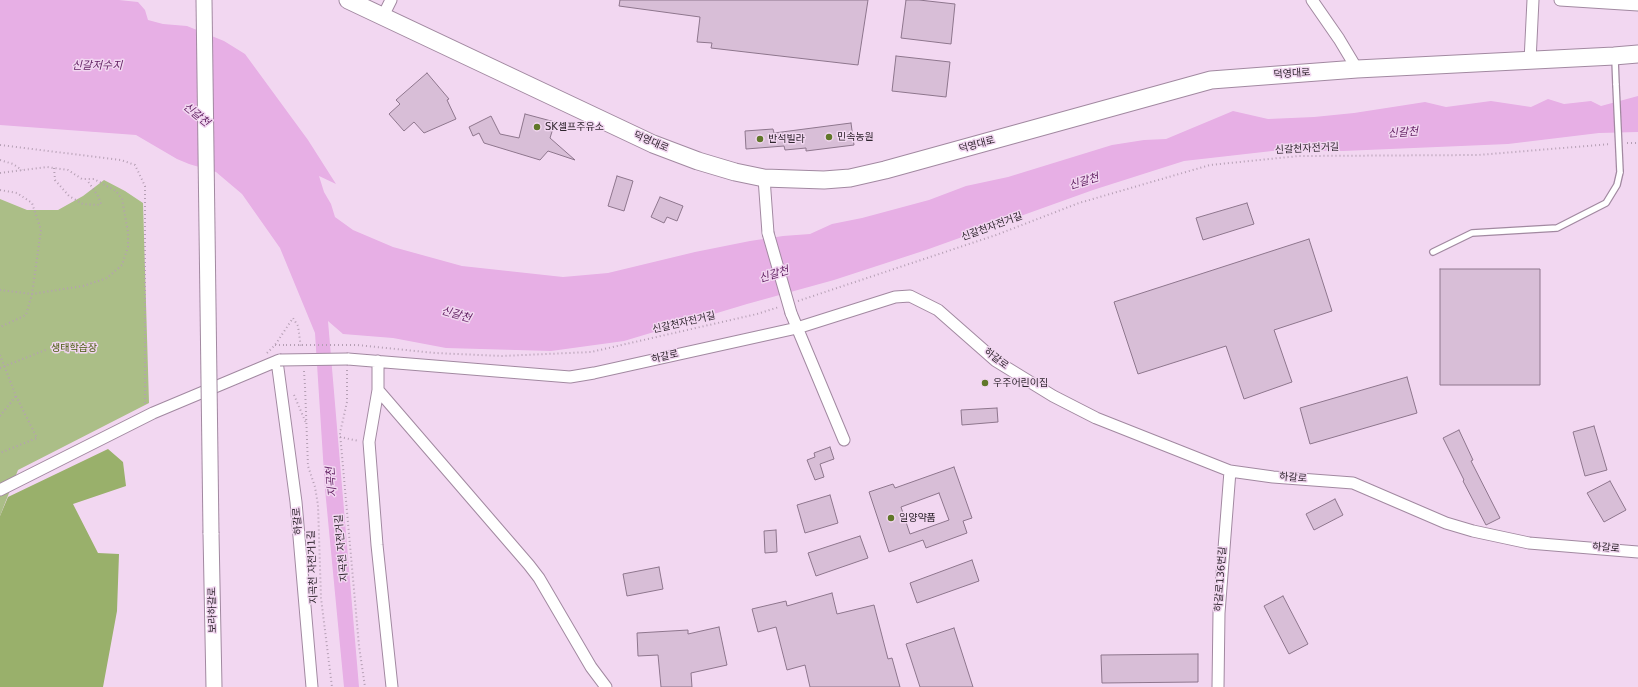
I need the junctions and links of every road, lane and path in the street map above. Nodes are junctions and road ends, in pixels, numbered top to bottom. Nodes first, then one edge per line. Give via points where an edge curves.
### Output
1 (204, 0) edge
2 (348, 0) edge
3 (391, 0) edge
4 (1312, 0) edge
5 (1533, 0) edge
6 (1560, 0) edge
7 (1638, 4) edge
8 (383, 16) junction
9 (1638, 54) edge
10 (1614, 56) junction
11 (1530, 61) junction
12 (1356, 70) junction
13 (1624, 143) dead end
14 (1638, 143) edge
15 (1617, 144) dead end
16 (0, 145) edge
17 (0, 160) edge
18 (54, 168) junction
19 (23, 171) junction
20 (0, 173) edge
21 (764, 178) junction
22 (86, 179) junction
23 (0, 190) edge
24 (1432, 252) dead end
25 (0, 290) edge
26 (32, 294) junction
27 (790, 307) junction
28 (293, 318) dead end
29 (0, 327) edge
30 (797, 328) junction
31 (48, 349) dead end
32 (0, 355) edge
33 (348, 359) junction
34 (279, 360) junction
35 (378, 361) junction
36 (5, 365) junction
37 (0, 368) edge
38 (281, 389) junction
39 (378, 390) junction
40 (16, 396) junction
41 (145, 408) dead end
42 (0, 416) edge
43 (340, 437) junction
44 (844, 440) dead end
45 (369, 442) junction
46 (0, 453) edge
47 (1230, 471) junction
48 (0, 490) edge
49 (1638, 552) edge
50 (214, 687) edge
51 (312, 687) edge
52 (332, 687) edge
53 (365, 687) edge
54 (392, 687) edge
55 (606, 687) edge
56 (1218, 687) edge

1 - 50 main road, 보라하갈로, bridge
2 - 8 main road, 덕영대로
3 - 8 street
4 - 12 street
5 - 11 street
6 - 7 street
8 - 21 main road, 덕영대로 via 653,144 698,161
9 - 10 main road, 덕영대로
10 - 11 main road, 덕영대로
10 - 24 lane, bridge via 1620,172 1617,185 1606,203 1558,228 1472,233
11 - 12 main road, 덕영대로
12 - 21 main road, 덕영대로 via 1211,80 850,178
13 - 14 path
15 - 27 path, 신갈천자전거길 via 1478,155 1299,156 1210,165 1079,203 996,235
16 - 41 path via 121,160 134,165 145,186
17 - 19 path via 13,164
18 - 19 path
18 - 22 path via 68,170
18 - 22 path via 55,180 69,196 83,204 97,206 101,204 98,196
19 - 20 path
21 - 27 street, bridge via 768,232
22 - 26 path via 94,179 116,191 122,199 128,232 128,247 122,265 107,278 83,286
23 - 26 path via 17,193 32,203 42,230
25 - 26 path
26 - 29 path via 26,315
27 - 28 path, 신갈천자전거길, bridge via 591,352 502,356 435,353 357,345 275,345
27 - 30 street
30 - 35 street, 하갈로 via 594,373 570,376
30 - 44 street
30 - 47 street, 하갈로 via 895,297 910,296 938,310 996,361 1053,396 1096,418
31 - 36 path
32 - 36 path
33 - 34 street, 하갈로, bridge
33 - 35 street, 하갈로
33 - 43 path, 지곡천 자전거길 via 347,402
34 - 38 street, 하갈로
34 - 48 street via 152,413
35 - 39 street
36 - 37 path
36 - 40 path
38 - 51 street, 하갈로 via 296,502
38 - 52 path, 지곡천 자전거1길 via 293,393 306,424 308,466 318,505 321,598
39 - 45 street
39 - 55 street via 539,578 591,667
40 - 42 path
40 - 46 path via 37,438
43 - 45 path
43 - 53 path, 지곡천 자전거길
45 - 54 street via 376,545
47 - 49 street, 하갈로 via 1353,483 1446,523 1529,543
47 - 56 street, 하갈로136번길 via 1218,613

